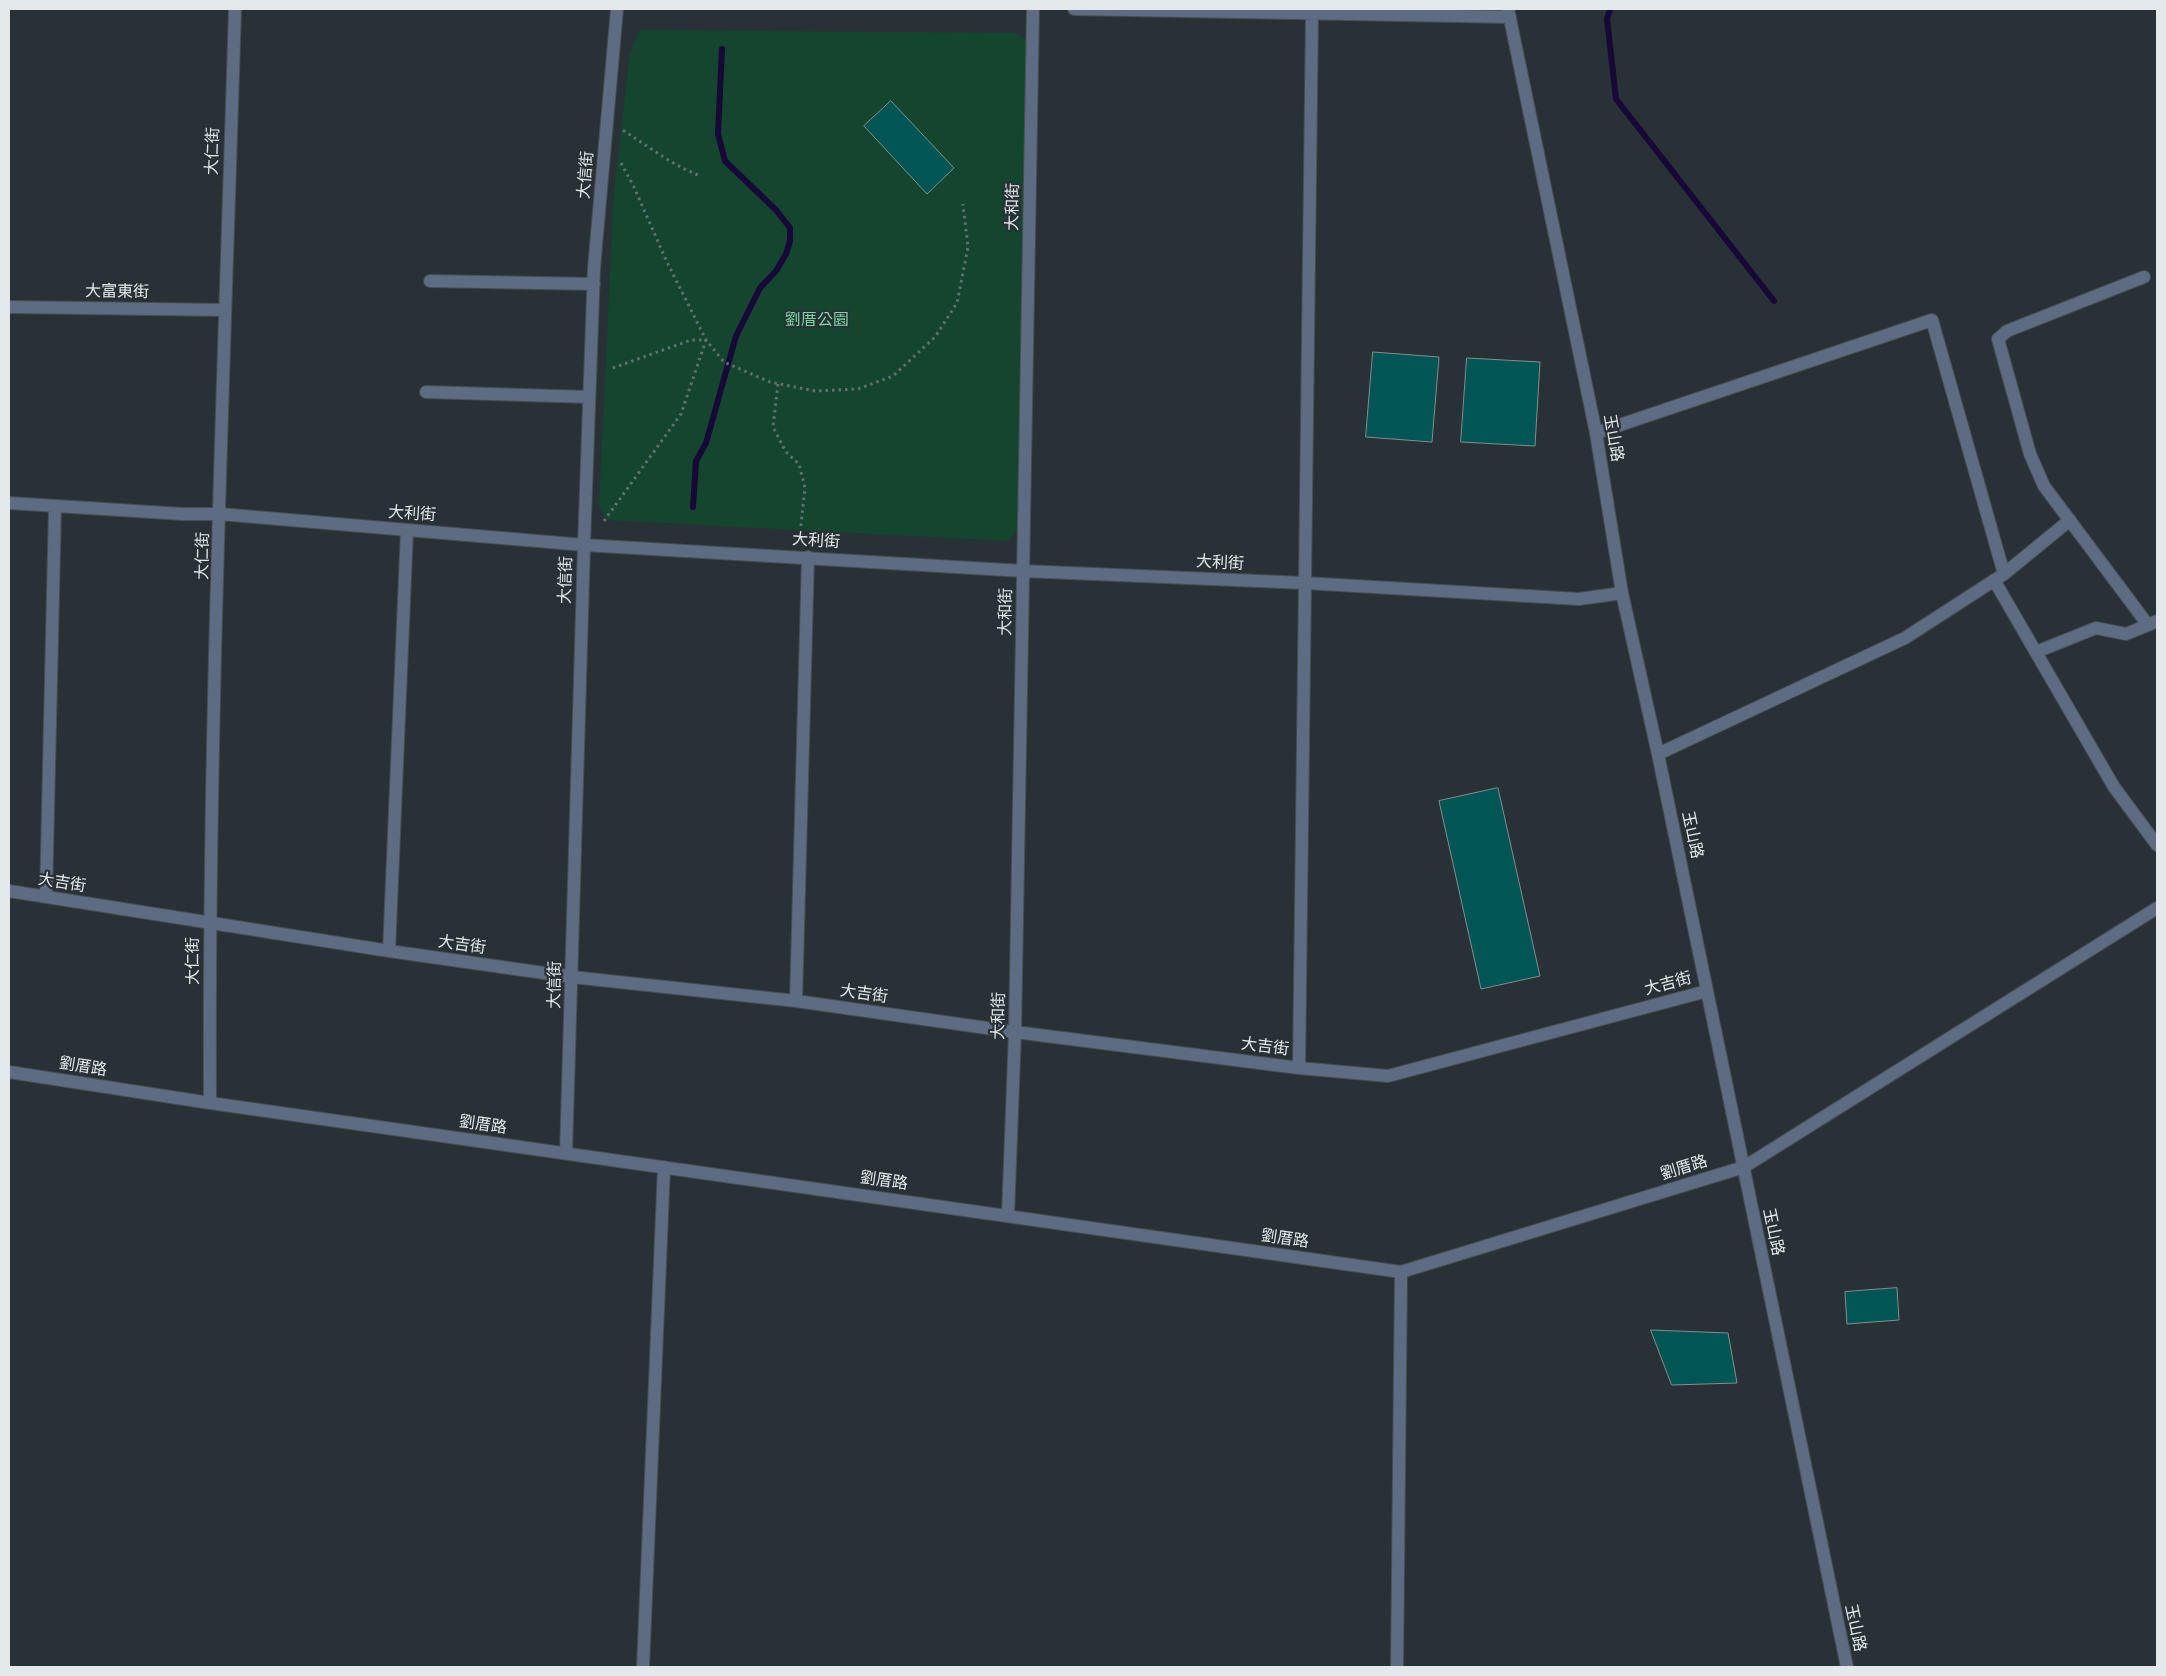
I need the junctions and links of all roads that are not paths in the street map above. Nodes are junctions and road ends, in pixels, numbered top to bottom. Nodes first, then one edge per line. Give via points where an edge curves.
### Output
1 (235, 9) edge
2 (617, 9) edge
3 (1033, 9) edge
4 (1074, 9) edge
5 (1509, 13) edge
6 (1312, 14) junction
7 (2144, 277) dead end
8 (430, 281) dead end
9 (594, 284) junction
10 (9, 307) edge
11 (224, 310) junction
12 (426, 392) dead end
13 (589, 397) junction
14 (1596, 433) junction
15 (9, 503) edge
16 (55, 507) junction
17 (220, 514) junction
18 (2070, 520) junction
19 (407, 530) junction
20 (584, 545) junction
21 (803, 556) junction
22 (1023, 571) junction
23 (1999, 577) junction
24 (1305, 583) junction
25 (1622, 593) junction
26 (2153, 623) edge
27 (2036, 652) junction
28 (1658, 754) junction
29 (2157, 845) edge
30 (9, 891) edge
31 (46, 896) junction
32 (2157, 908) edge
33 (210, 923) junction
34 (389, 951) junction
35 (572, 977) junction
36 (1707, 991) junction
37 (796, 1001) junction
38 (1015, 1032) junction
39 (1299, 1068) junction
40 (9, 1072) edge
41 (210, 1103) junction
42 (566, 1153) junction
43 (664, 1167) junction
44 (1744, 1167) junction
45 (1008, 1215) junction
46 (1400, 1272) junction
47 (643, 1667) edge
48 (1397, 1667) edge
49 (1847, 1667) edge

1 - 11 street, 大仁街
2 - 9 street, 大信街
3 - 22 street, 大和街
4 - 6 street
5 - 6 street
5 - 14 street, 玉山路
6 - 24 street
7 - 18 street via 2007,331 1998,339 2030,454 2044,486
8 - 9 street
9 - 13 street, 大信街
10 - 11 street, 大富東街
11 - 17 street, 大仁街
12 - 13 street
13 - 20 street, 大信街
14 - 23 street via 1932,320
14 - 25 street, 玉山路
15 - 16 street, 大利街
16 - 17 street, 大利街
16 - 31 street
17 - 19 street, 大利街
17 - 33 street, 大仁街
18 - 23 street
18 - 26 street
19 - 20 street, 大利街
19 - 34 street
20 - 21 street, 大利街
20 - 35 street, 大信街
21 - 22 street, 大利街
21 - 37 street
22 - 24 street, 大利街
22 - 38 street, 大和街
23 - 27 street
23 - 28 street via 1905,638
24 - 25 street, 大利街 via 1579,599
24 - 39 street
25 - 28 street, 玉山路
26 - 27 street via 2126,634 2096,628
27 - 29 street via 2114,787
28 - 36 street, 玉山路
30 - 31 street, 大吉街
31 - 33 street, 大吉街
32 - 44 street, 劉厝路
33 - 34 street, 大吉街
33 - 41 street, 大仁街
34 - 35 street, 大吉街
35 - 37 street, 大吉街
35 - 42 street, 大信街
36 - 39 street, 大吉街 via 1388,1076
36 - 44 street, 玉山路
37 - 38 street, 大吉街
38 - 39 street, 大吉街
38 - 45 street, 大和街
40 - 41 street, 劉厝路
41 - 42 street, 劉厝路
42 - 43 street, 劉厝路
43 - 45 street, 劉厝路
43 - 47 street
44 - 46 street, 劉厝路
44 - 49 street, 玉山路
45 - 46 street, 劉厝路
46 - 48 street

